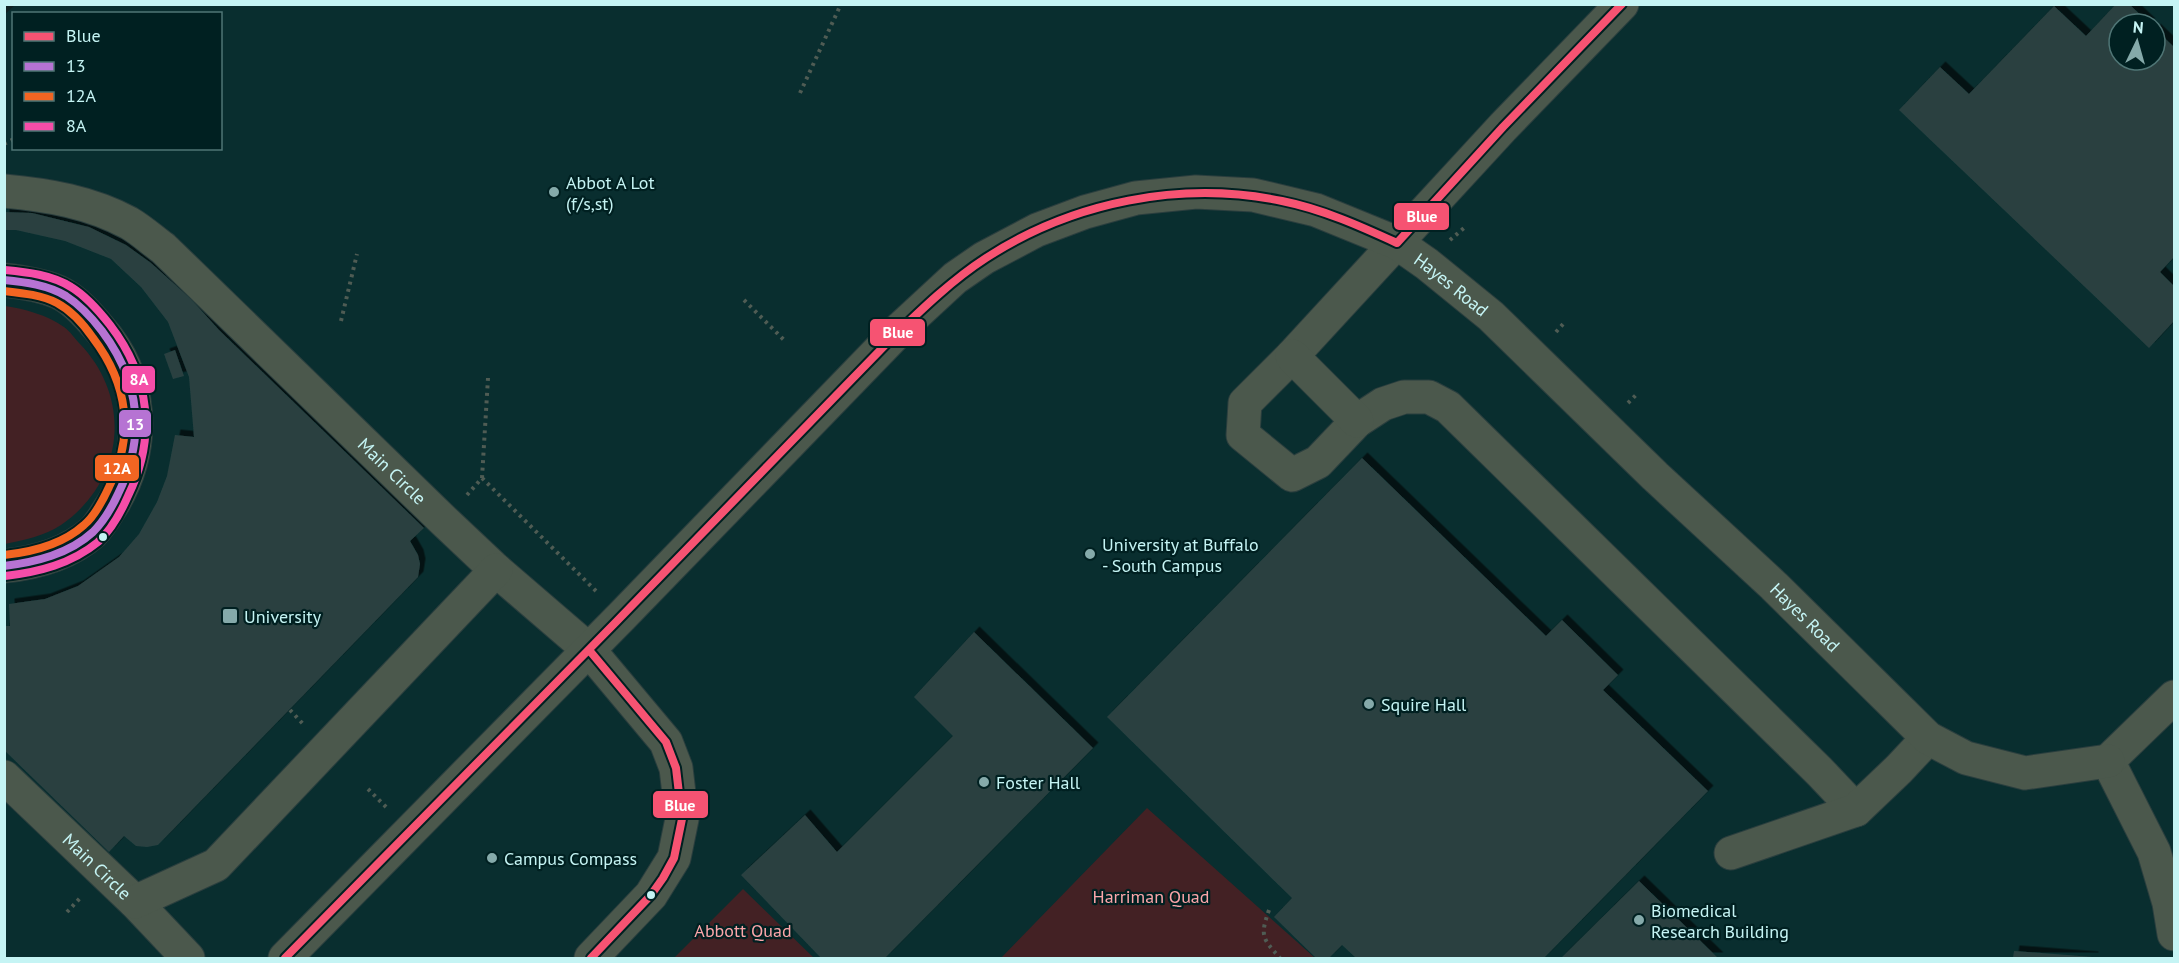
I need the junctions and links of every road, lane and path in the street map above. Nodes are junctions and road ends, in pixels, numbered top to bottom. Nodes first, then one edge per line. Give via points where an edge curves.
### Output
1 (841, 4) edge
2 (1622, 4) edge
3 (800, 93) dead end
4 (4, 191) edge
5 (1464, 228) dead end
6 (1396, 243) junction
7 (1445, 245) dead end
8 (357, 254) dead end
9 (4, 280) edge
10 (744, 300) dead end
11 (341, 321) dead end
12 (784, 340) dead end
13 (1292, 356) junction
14 (488, 378) dead end
15 (1357, 421) junction
16 (482, 478) junction
17 (466, 496) dead end
18 (4, 566) edge
19 (496, 570) junction
20 (605, 600) dead end
21 (589, 650) junction
22 (2175, 697) edge
23 (290, 710) dead end
24 (305, 727) dead end
25 (1928, 738) junction
26 (2108, 761) junction
27 (4, 777) edge
28 (368, 789) dead end
29 (389, 810) dead end
30 (1856, 810) junction
31 (1731, 853) dead end
32 (135, 902) junction
33 (1269, 910) dead end
34 (2175, 934) edge
35 (188, 958) edge
36 (285, 958) edge
37 (591, 958) edge
38 (1280, 958) edge

1 - 3 path
2 - 6 street
4 - 19 street, Main Circle via 93,207 130,224 163,248
5 - 7 path
6 - 13 street
6 - 21 street, Hayes Road via 1316,210 1253,195 1196,192 1136,198 1037,230 984,258 909,320
6 - 25 street, Hayes Road via 1491,316
8 - 11 path
9 - 18 street via 60,293 112,342 129,379 137,430 126,477 94,531 50,557
10 - 12 path
13 - 15 street
13 - 15 street via 1245,403 1243,435 1292,475 1318,462
14 - 16 path
15 - 30 street via 1383,404 1404,397 1429,397 1448,407
16 - 17 path
16 - 20 path
19 - 21 street, Main Circle
19 - 32 street via 216,865
21 - 36 street, Hayes Road
21 - 37 street, Main Circle via 666,742 676,768 682,819 674,858 663,878 651,896
22 - 26 street
23 - 24 path
25 - 26 street, Hayes Road via 1966,758 2025,773
25 - 30 street
26 - 34 street via 2154,852
27 - 32 street, Main Circle
28 - 29 path
30 - 31 street
32 - 35 street, Main Circle
33 - 38 path via 1263,929 1267,944

